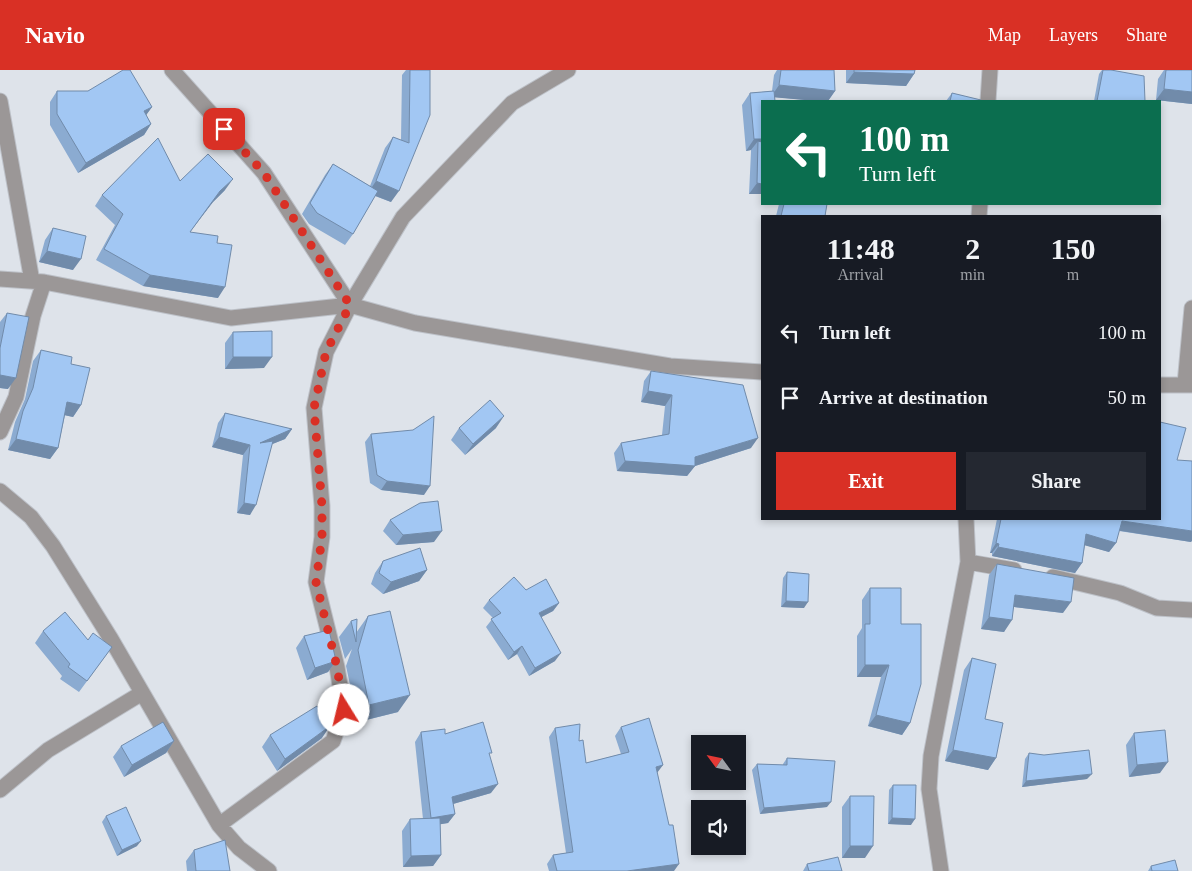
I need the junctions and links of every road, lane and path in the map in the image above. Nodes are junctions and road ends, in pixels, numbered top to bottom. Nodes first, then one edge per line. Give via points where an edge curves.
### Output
1 (172, 70) edge
2 (568, 70) edge
3 (990, 70) edge
4 (988, 100) edge
5 (0, 101) edge
6 (0, 279) edge
7 (38, 281) junction
8 (350, 305) junction
9 (1192, 308) edge
10 (761, 372) edge
11 (1161, 385) edge
12 (1189, 385) edge
13 (0, 432) edge
14 (0, 491) edge
15 (966, 520) edge
16 (968, 562) junction
17 (1192, 610) edge
18 (142, 693) junction
19 (0, 790) edge
20 (219, 824) junction
21 (269, 871) edge
22 (941, 871) edge

1 - 8 street via 264,173
2 - 8 street via 512,104 403,217
3 - 4 street
5 - 7 street
6 - 7 street
7 - 8 street via 230,318
7 - 13 street via 16,397
8 - 10 street via 415,322 670,366
8 - 20 street via 326,352 314,408 322,506 316,582 344,710 333,741
9 - 12 street
11 - 12 street
14 - 18 street via 31,517 53,546
15 - 16 street
16 - 17 street via 1031,572 1120,593 1157,608
16 - 22 street via 931,756 929,789
18 - 19 street via 48,750
18 - 20 street
20 - 21 street via 239,848

